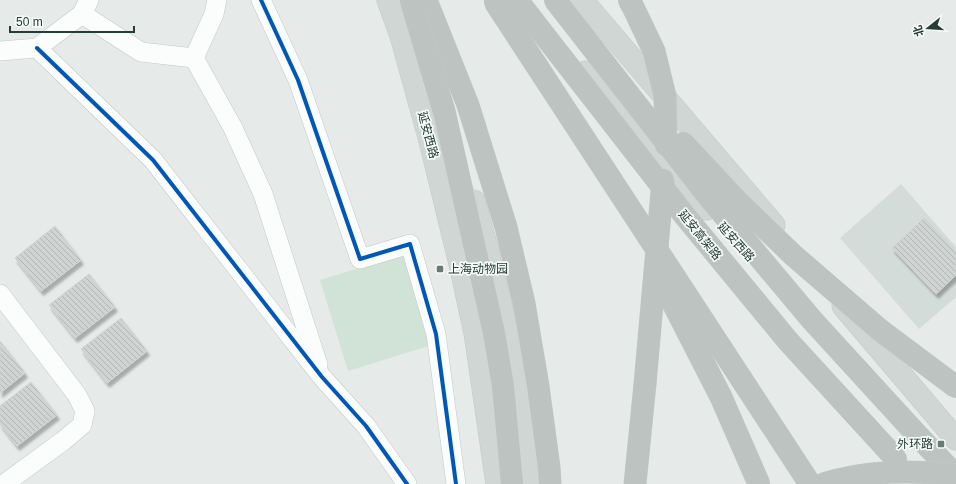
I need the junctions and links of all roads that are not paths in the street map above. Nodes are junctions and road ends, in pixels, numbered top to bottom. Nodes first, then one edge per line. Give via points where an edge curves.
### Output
1 (217, 0) edge
2 (261, 0) edge
3 (388, 0) edge
4 (411, 0) edge
5 (426, 0) edge
6 (520, 0) edge
7 (556, 0) edge
8 (582, 0) edge
9 (629, 0) edge
10 (502, 1) edge
11 (86, 7) edge
12 (37, 48) junction
13 (0, 51) edge
14 (194, 58) junction
15 (0, 294) edge
16 (322, 377) junction
17 (956, 387) edge
18 (956, 439) edge
19 (956, 475) edge
20 (4, 484) edge
21 (407, 484) edge
22 (456, 484) edge
23 (497, 484) edge
24 (512, 484) edge
25 (528, 484) edge
26 (550, 484) edge
27 (635, 484) edge
28 (759, 484) edge
29 (810, 484) edge
30 (823, 484) edge
31 (920, 484) edge
32 (952, 484) edge

1 - 14 street via 214,14
2 - 22 street via 298,80 360,259 410,244 436,334
3 - 23 main road, 延安西路 via 401,36 430,141 460,264 475,332
4 - 24 highway, bridge via 444,111 494,334 503,386
4 - 25 main road via 435,61 491,262 518,380
5 - 26 highway via 468,105 506,227 524,302
6 - 32 main road, 延安西路
7 - 17 highway, bridge via 637,94 738,202 880,330
7 - 19 highway, bridge via 708,196 812,320
8 - 18 main road
9 - 27 highway, bridge via 654,51 665,96 666,146
10 - 28 highway, bridge via 641,240 720,397
10 - 29 highway, bridge
10 - 31 highway, 延安高架路, bridge via 788,341
11 - 12 street
11 - 14 street via 141,52
12 - 13 street
12 - 16 street via 152,160
14 - 16 street via 233,128 263,194
15 - 20 street via 78,395 85,411 82,425
16 - 21 street via 366,426
19 - 30 highway, bridge via 880,472 841,478

